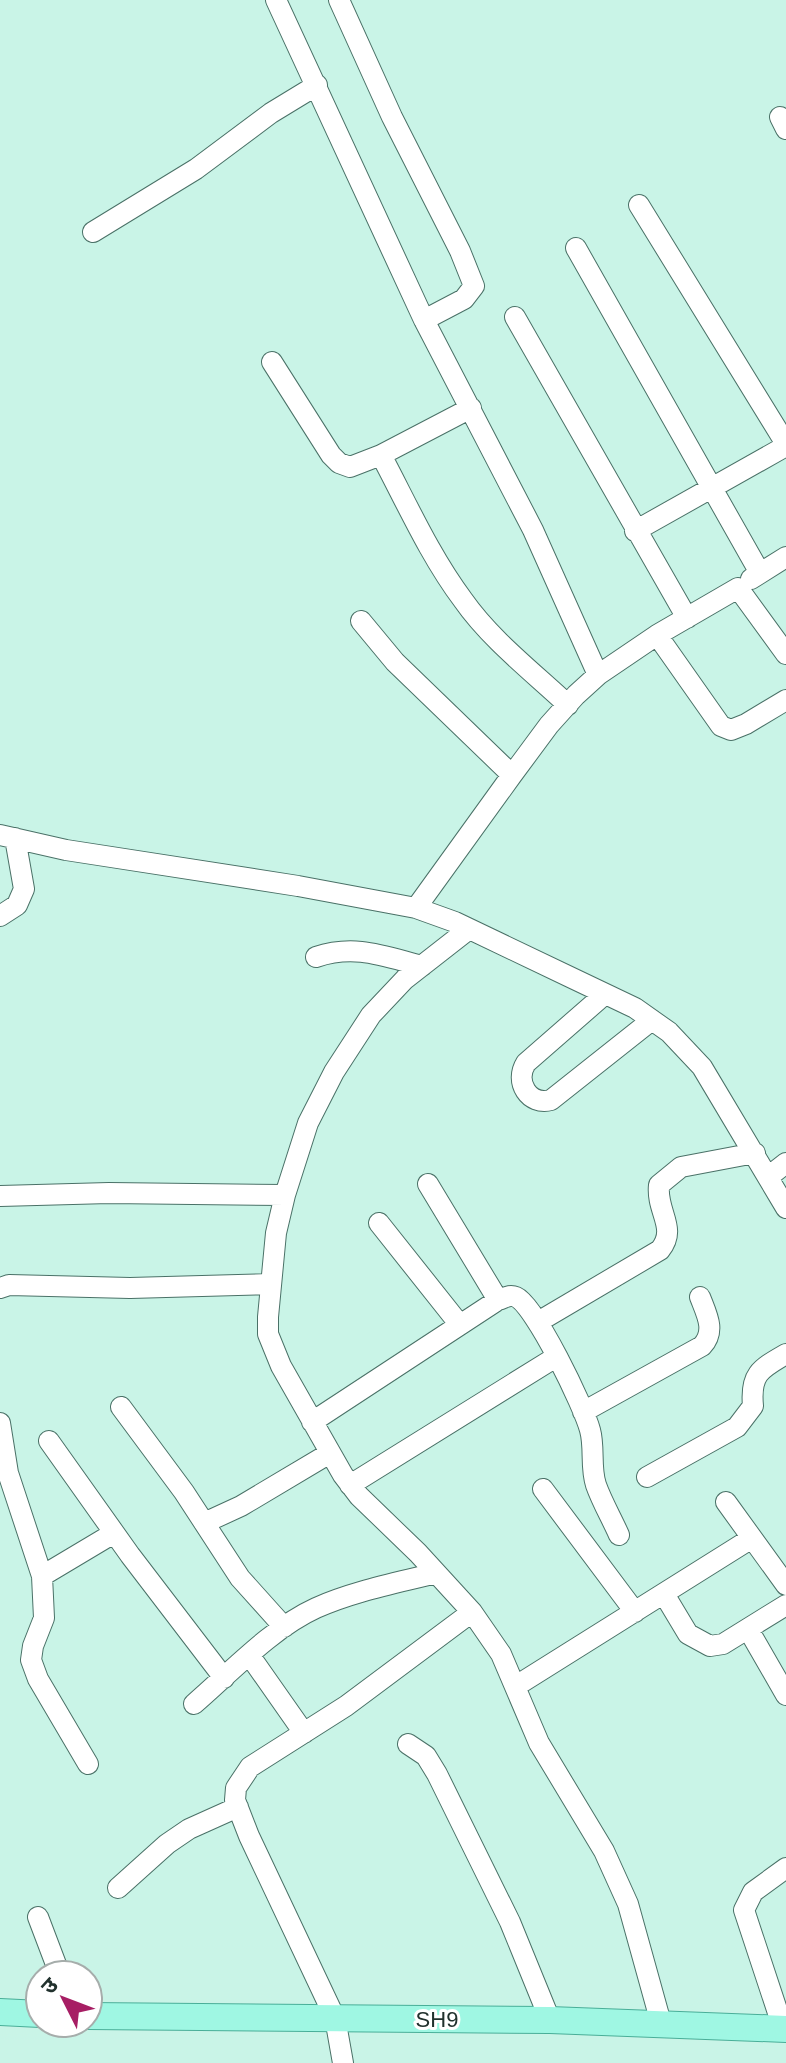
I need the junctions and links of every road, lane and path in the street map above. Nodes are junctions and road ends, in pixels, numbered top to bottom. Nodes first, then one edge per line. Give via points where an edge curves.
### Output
1 (276, 0) edge
2 (339, 0) edge
3 (317, 85) junction
4 (639, 205) dead end
5 (93, 232) dead end
6 (576, 248) dead end
7 (515, 317) dead end
8 (424, 320) junction
9 (272, 362) dead end
10 (471, 408) junction
11 (786, 445) edge
12 (381, 455) junction
13 (713, 489) junction
14 (635, 531) junction
15 (786, 557) edge
16 (760, 573) junction
17 (738, 588) junction
18 (687, 618) junction
19 (361, 621) dead end
20 (657, 635) junction
21 (786, 654) edge
22 (598, 675) junction
23 (786, 700) edge
24 (568, 705) junction
25 (512, 775) junction
26 (7, 837) edge
27 (416, 908) junction
28 (0, 916) edge
29 (469, 929) junction
30 (316, 957) dead end
31 (422, 966) junction
32 (605, 994) junction
33 (652, 1020) junction
34 (755, 1153) junction
35 (786, 1163) edge
36 (768, 1177) junction
37 (428, 1184) dead end
38 (285, 1195) junction
39 (0, 1196) edge
40 (786, 1208) edge
41 (379, 1223) dead end
42 (270, 1284) junction
43 (0, 1288) edge
44 (700, 1297) dead end
45 (498, 1300) junction
46 (538, 1322) junction
47 (460, 1325) junction
48 (786, 1354) edge
49 (556, 1357) junction
50 (121, 1407) dead end
51 (583, 1412) junction
52 (312, 1422) junction
53 (0, 1423) edge
54 (49, 1441) dead end
55 (330, 1453) junction
56 (647, 1477) dead end
57 (350, 1485) junction
58 (543, 1489) dead end
59 (726, 1502) dead end
60 (204, 1523) junction
61 (114, 1533) junction
62 (619, 1535) dead end
63 (752, 1538) junction
64 (778, 1559) edge
65 (436, 1573) junction
66 (42, 1576) junction
67 (786, 1585) edge
68 (664, 1594) junction
69 (786, 1605) edge
70 (472, 1612) junction
71 (635, 1612) junction
72 (284, 1627) junction
73 (748, 1629) junction
74 (250, 1656) junction
75 (224, 1678) junction
76 (516, 1686) junction
77 (786, 1695) edge
78 (194, 1704) dead end
79 (304, 1733) junction
80 (408, 1744) dead end
81 (88, 1764) dead end
82 (238, 1807) junction
83 (786, 1868) edge
84 (118, 1888) dead end
85 (38, 1917) dead end
86 (54, 1959) edge
87 (0, 2012) edge
88 (24, 2013) edge
89 (104, 2016) edge
90 (335, 2018) junction
91 (550, 2020) junction
92 (661, 2023) junction
93 (784, 2028) edge
94 (343, 2063) edge

1 - 3 street
2 - 8 street via 474,286 464,299
3 - 5 street
3 - 8 street
4 - 11 street
6 - 13 street
7 - 14 street
8 - 10 street
9 - 12 street via 339,463 350,467
10 - 12 street
10 - 22 street
11 - 13 street
12 - 24 street via 464,602
13 - 14 street
13 - 16 street
14 - 18 street
15 - 16 street
16 - 17 street
17 - 18 street
17 - 21 street
18 - 20 street
19 - 25 street via 404,672
20 - 22 street
20 - 23 street via 721,726 731,730 746,724
22 - 24 street
24 - 25 street
25 - 27 street
26 - 27 street
26 - 28 street via 24,889 17,905
27 - 29 street
29 - 31 street
29 - 32 street
30 - 31 street via 360,950
31 - 38 street via 371,1015 334,1072 308,1123
32 - 33 street
32 - 33 street via 526,1063 520,1081 533,1100 551,1100
33 - 34 street via 702,1067
34 - 36 street
34 - 46 street via 681,1167 666,1177 657,1200 669,1233 660,1250
35 - 36 street
36 - 40 street
37 - 45 street
38 - 39 street
38 - 42 street
41 - 47 street
42 - 43 street
42 - 52 street via 268,1334
44 - 51 street via 710,1325 710,1338 702,1346
45 - 46 street via 517,1297
45 - 47 street
46 - 49 street
47 - 52 street
48 - 56 street via 756,1375 753,1406 737,1427
49 - 51 street
49 - 57 street
50 - 60 street
51 - 62 street via 594,1449 595,1483
52 - 55 street
53 - 66 street via 8,1473
54 - 61 street
55 - 57 street
55 - 60 street
57 - 65 street
58 - 71 street
59 - 63 street
60 - 72 street via 240,1578
61 - 66 street
61 - 75 street
63 - 64 street
63 - 68 street
64 - 67 street
65 - 70 street
65 - 72 street via 315,1608
66 - 81 street via 44,1618 31,1660
68 - 71 street
68 - 73 street via 688,1634 699,1642 723,1644
69 - 73 street
70 - 76 street
70 - 79 street
71 - 76 street
72 - 74 street
73 - 77 street
74 - 75 street
74 - 79 street
75 - 78 street
76 - 92 street via 539,1743 604,1851 628,1904
79 - 82 street via 250,1767 236,1788
80 - 91 street via 426,1756 437,1774 510,1922
82 - 84 street via 189,1829
82 - 90 street
83 - 93 street via 753,1892 744,1910
85 - 86 street
87 - 88 main road
89 - 90 main road, SH9
90 - 91 main road, SH9
90 - 94 street
91 - 92 main road, SH9
92 - 93 main road, SH9

